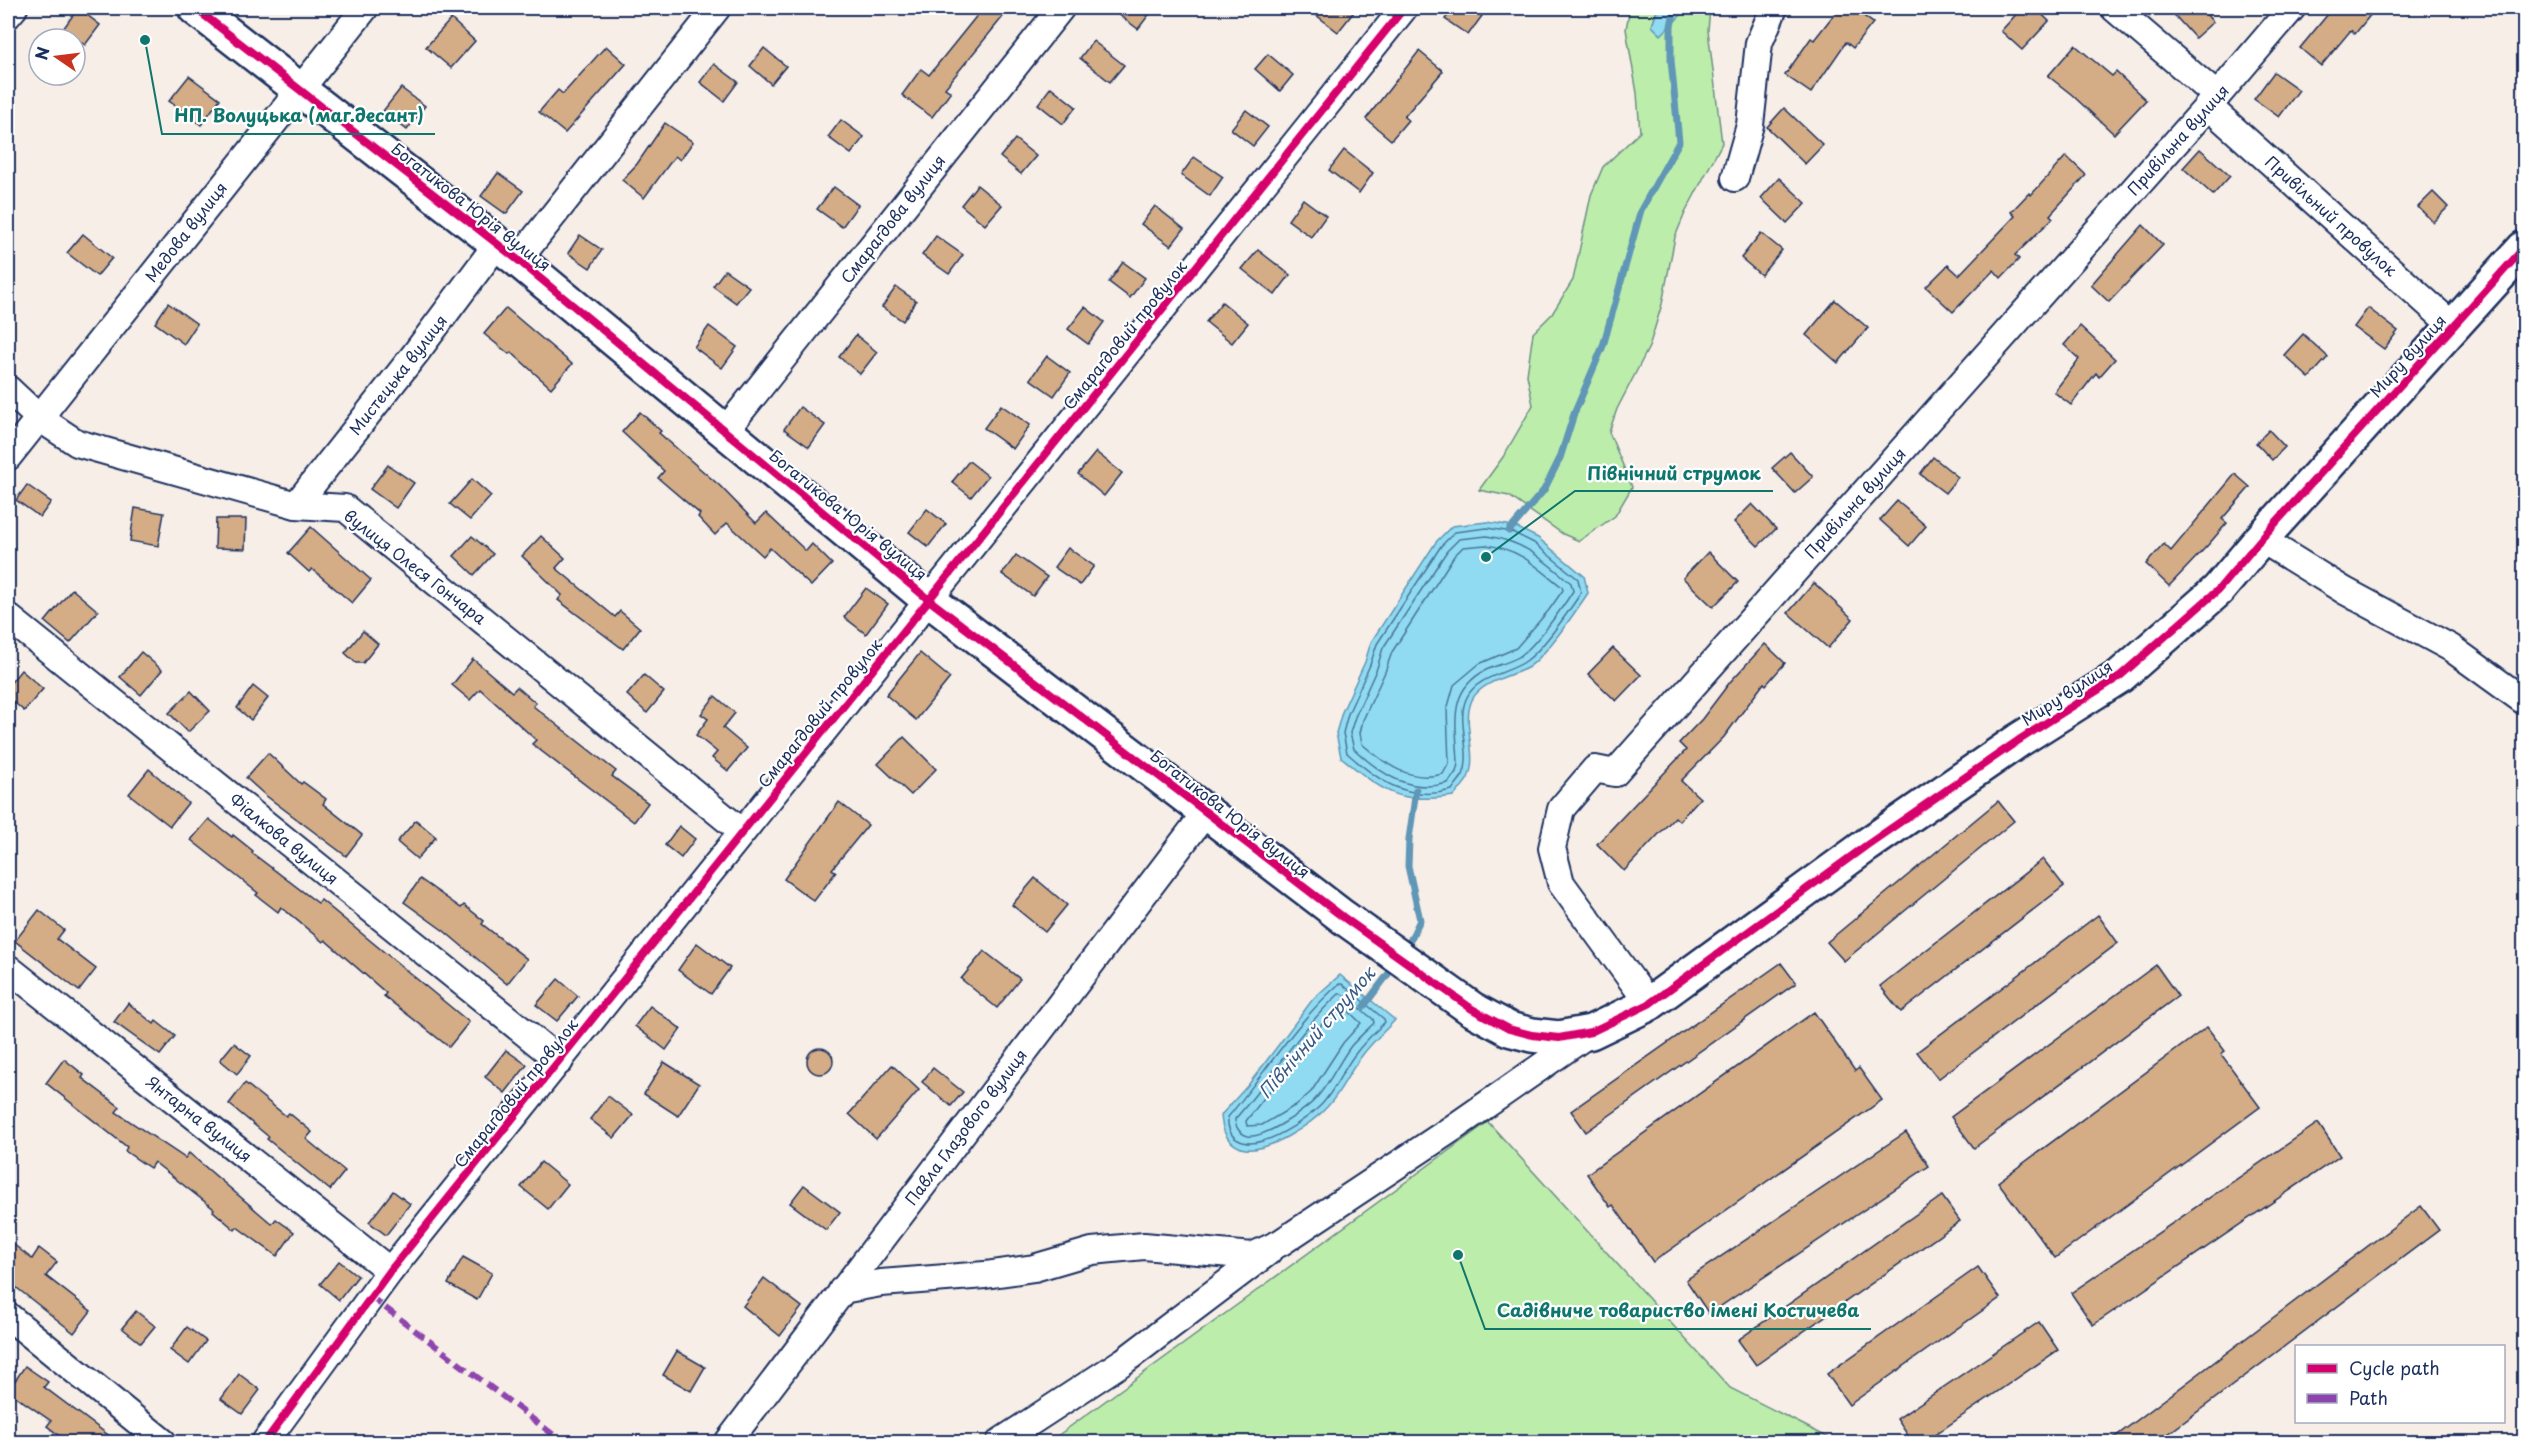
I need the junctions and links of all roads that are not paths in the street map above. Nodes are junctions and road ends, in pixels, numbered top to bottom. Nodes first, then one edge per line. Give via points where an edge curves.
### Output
1 (14, 8) edge
2 (195, 8) edge
3 (365, 8) edge
4 (717, 8) edge
5 (1061, 8) edge
6 (1404, 8) edge
7 (1774, 8) edge
8 (2114, 8) edge
9 (2292, 8) edge
10 (8, 15) edge
11 (298, 90) junction
12 (2213, 101) junction
13 (1735, 178) dead end
14 (2524, 248) edge
15 (507, 252) junction
16 (2453, 326) junction
17 (8, 389) edge
18 (39, 418) junction
19 (725, 431) junction
20 (8, 457) edge
21 (296, 505) junction
22 (2261, 539) junction
23 (929, 600) junction
24 (8, 617) edge
25 (2524, 701) edge
26 (1206, 812) junction
27 (741, 831) junction
28 (8, 968) edge
29 (1649, 1004) junction
30 (1591, 1032) junction
31 (1532, 1035) joint
32 (560, 1061) junction
33 (1280, 1243) junction
34 (390, 1271) junction
35 (842, 1290) junction
36 (8, 1316) edge
37 (163, 1443) edge
38 (265, 1443) edge
39 (728, 1443) edge
40 (1000, 1443) edge

1 - 10 street
2 - 11 street, Богатикова Юрія вулиця
3 - 11 street, Медова вулиця
4 - 15 street, Мистецька вулиця
5 - 19 street, Смарагдова вулиця
6 - 23 street, Смарагдовий провулок
7 - 13 street via 1759,43 1750,125
8 - 12 street, Привільний провулок
9 - 12 street, Привільна вулиця
11 - 15 street, Богатикова Юрія вулиця
11 - 18 street, Медова вулиця
12 - 16 street, Привільний провулок
12 - 29 street, Привільна вулиця via 1615,774 1595,769 1561,809 1552,848 1561,883
14 - 16 street, Миру вулиця
15 - 19 street, Богатикова Юрія вулиця
15 - 21 street, Мистецька вулиця via 415,354
16 - 22 street, Миру вулиця
17 - 18 street, вулиця Олеся Гончара
18 - 20 street, Медова вулиця
18 - 21 street, вулиця Олеся Гончара via 77,443
19 - 23 street, Богатикова Юрія вулиця
21 - 27 street, вулиця Олеся Гончара via 345,508
22 - 25 street via 2345,591 2451,648
22 - 29 street, Миру вулиця via 2218,590 2120,676 1896,825
23 - 26 street, Богатикова Юрія вулиця
23 - 27 street, Смарагдовий провулок
24 - 32 street, Фіалкова вулиця
26 - 31 street, Богатикова Юрія вулиця via 1472,1010 1509,1029
26 - 35 street, Павла Глазового вулиця
27 - 32 street, Смарагдовий провулок
28 - 34 street, Янтарна вулиця
29 - 30 street, Миру вулиця
30 - 31 street, Миру вулиця via 1559,1038
30 - 33 street
32 - 34 street, Смарагдовий провулок
33 - 35 street via 1252,1256 1144,1246 1092,1251 1015,1271
33 - 40 street via 1124,1361
34 - 38 street, Смарагдовий провулок
35 - 39 street, Павла Глазового вулиця
36 - 37 street

